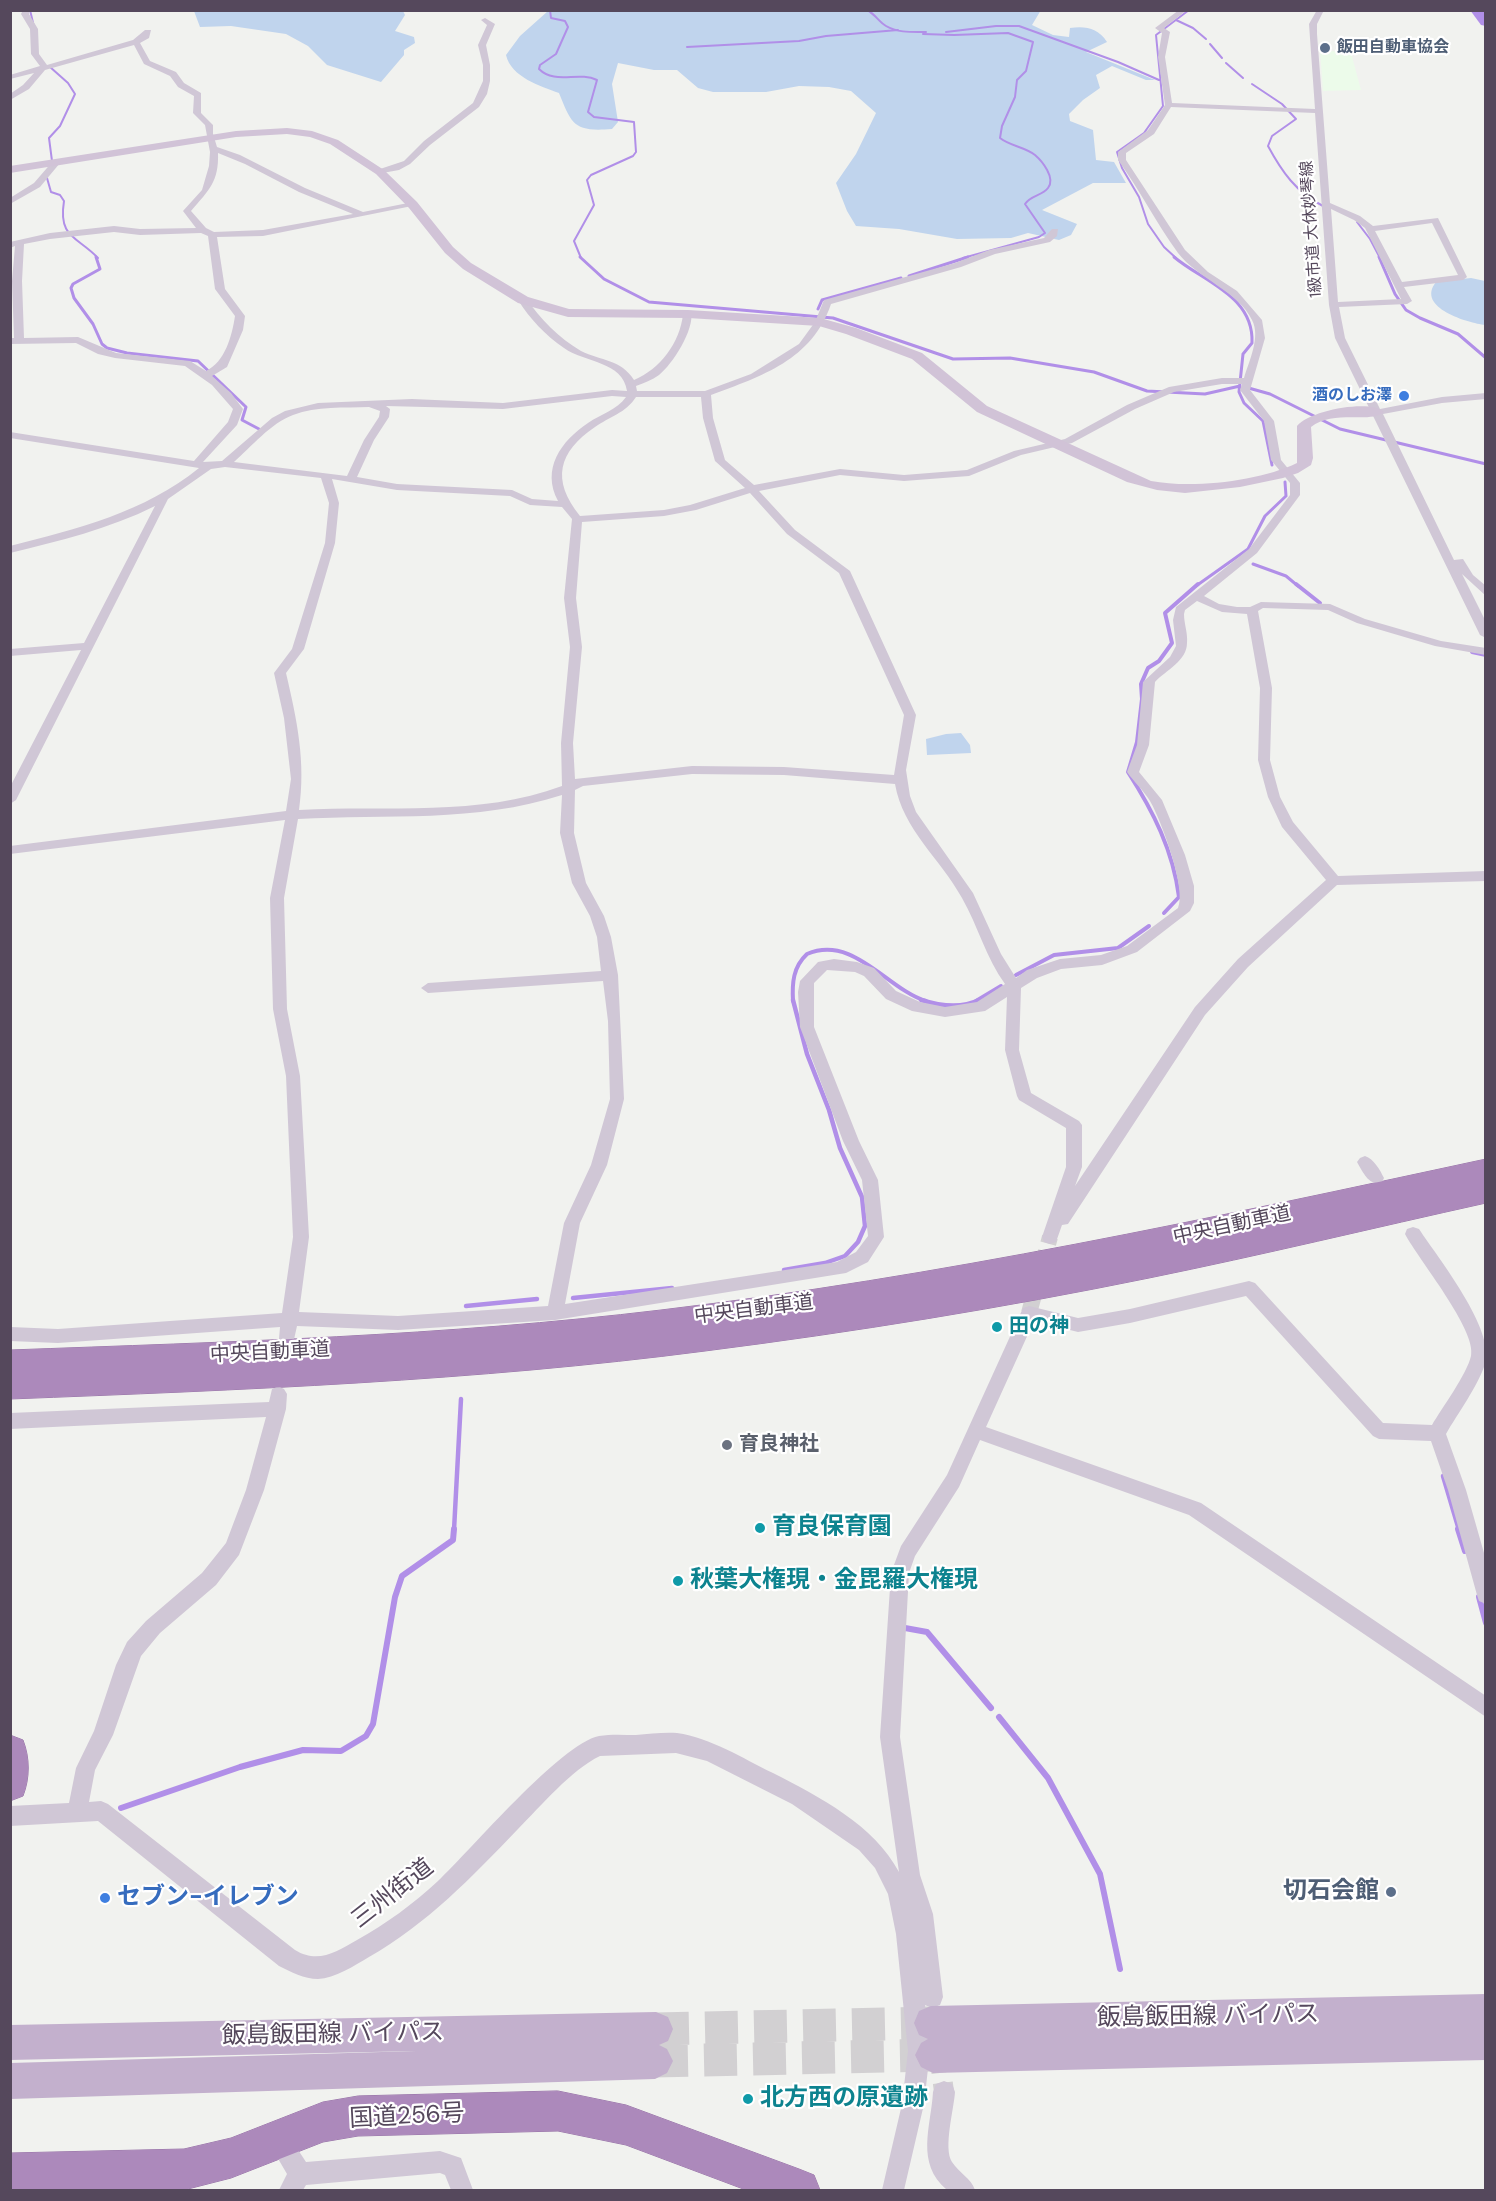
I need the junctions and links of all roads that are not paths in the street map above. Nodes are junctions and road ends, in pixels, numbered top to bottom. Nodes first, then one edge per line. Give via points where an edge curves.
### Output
1 (27, 10) edge
2 (1184, 10) edge
3 (1321, 10) edge
4 (485, 20) dead end
5 (148, 32) dead end
6 (136, 42) junction
7 (44, 66) junction
8 (10, 78) edge
9 (10, 98) edge
10 (1169, 105) junction
11 (1319, 111) junction
12 (211, 143) junction
13 (56, 163) junction
14 (10, 170) edge
15 (380, 172) junction
16 (10, 202) edge
17 (413, 205) junction
18 (1328, 205) junction
19 (362, 215) junction
20 (1370, 229) junction
21 (1055, 231) dead end
22 (208, 233) junction
23 (15, 244) edge
24 (1400, 285) junction
25 (523, 300) junction
26 (1334, 305) junction
27 (682, 310) junction
28 (821, 319) junction
29 (15, 341) edge
30 (206, 375) junction
31 (1244, 384) junction
32 (632, 390) junction
33 (706, 394) junction
34 (1485, 396) edge
35 (367, 404) junction
36 (1377, 412) junction
37 (10, 435) edge
38 (1053, 444) junction
39 (225, 464) junction
40 (203, 465) junction
41 (1286, 473) junction
42 (324, 475) junction
43 (351, 478) junction
44 (752, 489) junction
45 (163, 500) junction
46 (563, 504) junction
47 (577, 519) junction
48 (1438, 536) junction
49 (10, 550) edge
50 (1485, 593) edge
51 (1196, 595) junction
52 (1252, 610) junction
53 (1485, 635) edge
54 (87, 646) junction
55 (1485, 652) edge
56 (10, 653) edge
57 (900, 780) junction
58 (569, 789) junction
59 (10, 800) edge
60 (291, 815) junction
61 (10, 850) edge
62 (1485, 876) edge
63 (1334, 880) junction
64 (611, 975) junction
65 (1014, 986) junction
66 (428, 988) dead end
67 (1365, 1162) dead end
68 (1485, 1170) edge
69 (1376, 1178) dead end
70 (1485, 1192) edge
71 (1413, 1234) dead end
72 (555, 1313) junction
73 (290, 1319) junction
74 (10, 1334) edge
75 (286, 1339) dead end
76 (10, 1363) edge
77 (10, 1386) edge
78 (10, 1421) edge
79 (977, 1431) junction
80 (1437, 1433) junction
81 (1485, 1595) edge
82 (1485, 1708) edge
83 (10, 1753) edge
84 (10, 1783) edge
85 (77, 1812) junction
86 (10, 1816) edge
87 (1485, 2011) edge
88 (932, 2025) junction
89 (1485, 2042) edge
90 (10, 2043) edge
91 (10, 2081) edge
92 (944, 2092) tunnel mouth
93 (277, 2138) junction
94 (10, 2174) edge
95 (295, 2182) edge
96 (462, 2190) edge
97 (799, 2190) edge
98 (893, 2190) edge
99 (964, 2190) edge

1 - 7 street via 25,14 34,29 35,54
2 - 10 street via 1163,30
3 - 11 street, 1級市道 大休妙琴線 via 1313,24
4 - 15 street via 492,27 482,45 488,80 477,107 425,144 409,162
5 - 6 street
6 - 7 street
6 - 12 street via 147,62 173,74 181,85 198,95 197,112 209,125
7 - 8 street
7 - 9 street
10 - 11 street
10 - 31 street via 1151,132 1122,152 1122,160 1182,252 1204,274 1234,293 1257,320 1260,338
11 - 18 street, 1級市道 大休妙琴線
12 - 13 street
12 - 15 street via 264,131 312,134 334,142
12 - 19 street via 300,189
12 - 22 street via 207,189 187,211
13 - 14 street
13 - 16 street via 37,186
15 - 17 street
17 - 19 street
17 - 25 street via 467,266
18 - 20 street via 1357,218
18 - 26 street, 1級市道 大休妙琴線
19 - 22 street via 263,233
20 - 24 street
20 - 24 street via 1435,220 1463,277
21 - 28 street via 1047,240 992,252 827,302
22 - 23 street via 114,229
22 - 30 street via 220,289 240,316 222,367
23 - 29 street
24 - 26 street via 1407,301
25 - 27 street via 568,313
25 - 32 street via 563,343 623,372
26 - 36 street, 1級市道 大休妙琴線 via 1340,338
27 - 28 street
27 - 32 street via 688,323 664,364
28 - 33 street via 802,346 754,376
28 - 38 street via 918,356 972,403
29 - 30 street via 78,340 87,347 126,357 187,363
30 - 40 street via 238,409 233,423
31 - 38 street via 1166,392 1068,441
31 - 41 street via 1269,421 1276,460
32 - 33 street via 667,396
32 - 35 street via 503,406
32 - 46 street via 624,406 591,425 560,456 556,485
33 - 44 street via 720,461
34 - 36 street
35 - 39 street via 318,406 289,413
35 - 43 street via 385,409 384,417
36 - 41 street via 1315,417 1304,426 1304,465
36 - 48 street, 1級市道 大休妙琴線
37 - 40 street
38 - 41 street via 1132,479 1164,488 1208,486
38 - 44 street via 969,472 904,478 840,472
39 - 40 street
39 - 42 street
40 - 45 street via 195,478
41 - 51 street via 1295,483 1295,495 1252,551
42 - 43 street
42 - 60 street via 334,503 330,543 298,649 280,673 297,779
43 - 46 street via 397,487 512,493 530,502
44 - 47 street via 664,513
44 - 57 street via 791,532 844,571 910,715 911,726 899,762
45 - 49 street via 87,528
45 - 54 street
46 - 47 street
47 - 58 street via 570,598 576,647 567,743
48 - 50 street
48 - 53 street, 1級市道 大休妙琴線
51 - 52 street via 1220,608
51 - 65 street via 1176,617 1179,653 1149,682 1143,745 1133,772 1156,800 1178,855 1187,886 1187,903 1183,911 1132,949 1102,960 1060,964 1032,974
52 - 55 street via 1261,605 1330,607 1361,621 1439,644
52 - 63 street via 1265,675 1264,760 1274,797 1287,824
54 - 56 street
54 - 59 street
57 - 58 street via 784,771 692,770 580,782
57 - 65 street via 909,815 968,896 1001,970
58 - 60 street via 508,806 448,813
58 - 64 street via 567,833 572,860 597,916
60 - 61 street
60 - 73 street via 277,898 280,1009 293,1076 301,1237
62 - 63 street
63 - 65 street via 1243,963 1200,1011 1050,1237 1074,1167 1074,1125 1024,1096 1012,1050
64 - 66 street
64 - 72 street via 617,1099 599,1165 572,1223
65 - 72 street via 980,1007 945,1012 903,1002 869,972 857,967 823,966 807,981 807,1027 870,1180 876,1238 862,1257 840,1268 806,1275
67 - 69 street
68 - 76 highway, 中央自動車道 via 1084,1256 795,1305 440,1344
70 - 77 highway, 中央自動車道 via 1189,1257 799,1326 364,1370
71 - 80 street via 1471,1326 1480,1349 1475,1366
72 - 73 street via 398,1323
73 - 74 street via 58,1336
73 - 75 street
78 - 85 street via 278,1401 255,1490 232,1549 209,1579 153,1627 134,1649 103,1735 86,1768
79 - 80 street via 1029,1313 1078,1325 1249,1287 1379,1431
79 - 82 street via 1195,1509
79 - 88 street via 953,1481 907,1552 900,1573 890,1737 910,1875 922,1914
80 - 81 street
83 - 84 highway
85 - 86 street, 三州街道
85 - 98 street, 三州街道 via 101,1811 287,1958 304,1968 323,1968 368,1947 399,1926 446,1887 584,1753 600,1746 676,1743 710,1752 799,1797 866,1843 882,1861 898,1891 907,1934 919,2051 914,2104
87 - 88 main road, 飯島飯田線 バイパス
88 - 89 main road, 飯島飯田線 バイパス
90 - 91 main road, 飯島飯田線 バイパス via 208,2037 656,2045
92 - 99 street via 935,2144 937,2155 950,2180
93 - 94 highway, 国道256号 via 231,2158 184,2170
93 - 95 street
93 - 97 highway, 国道256号 via 323,2122 358,2116 558,2111 626,2125
95 - 96 street via 440,2162 453,2166

